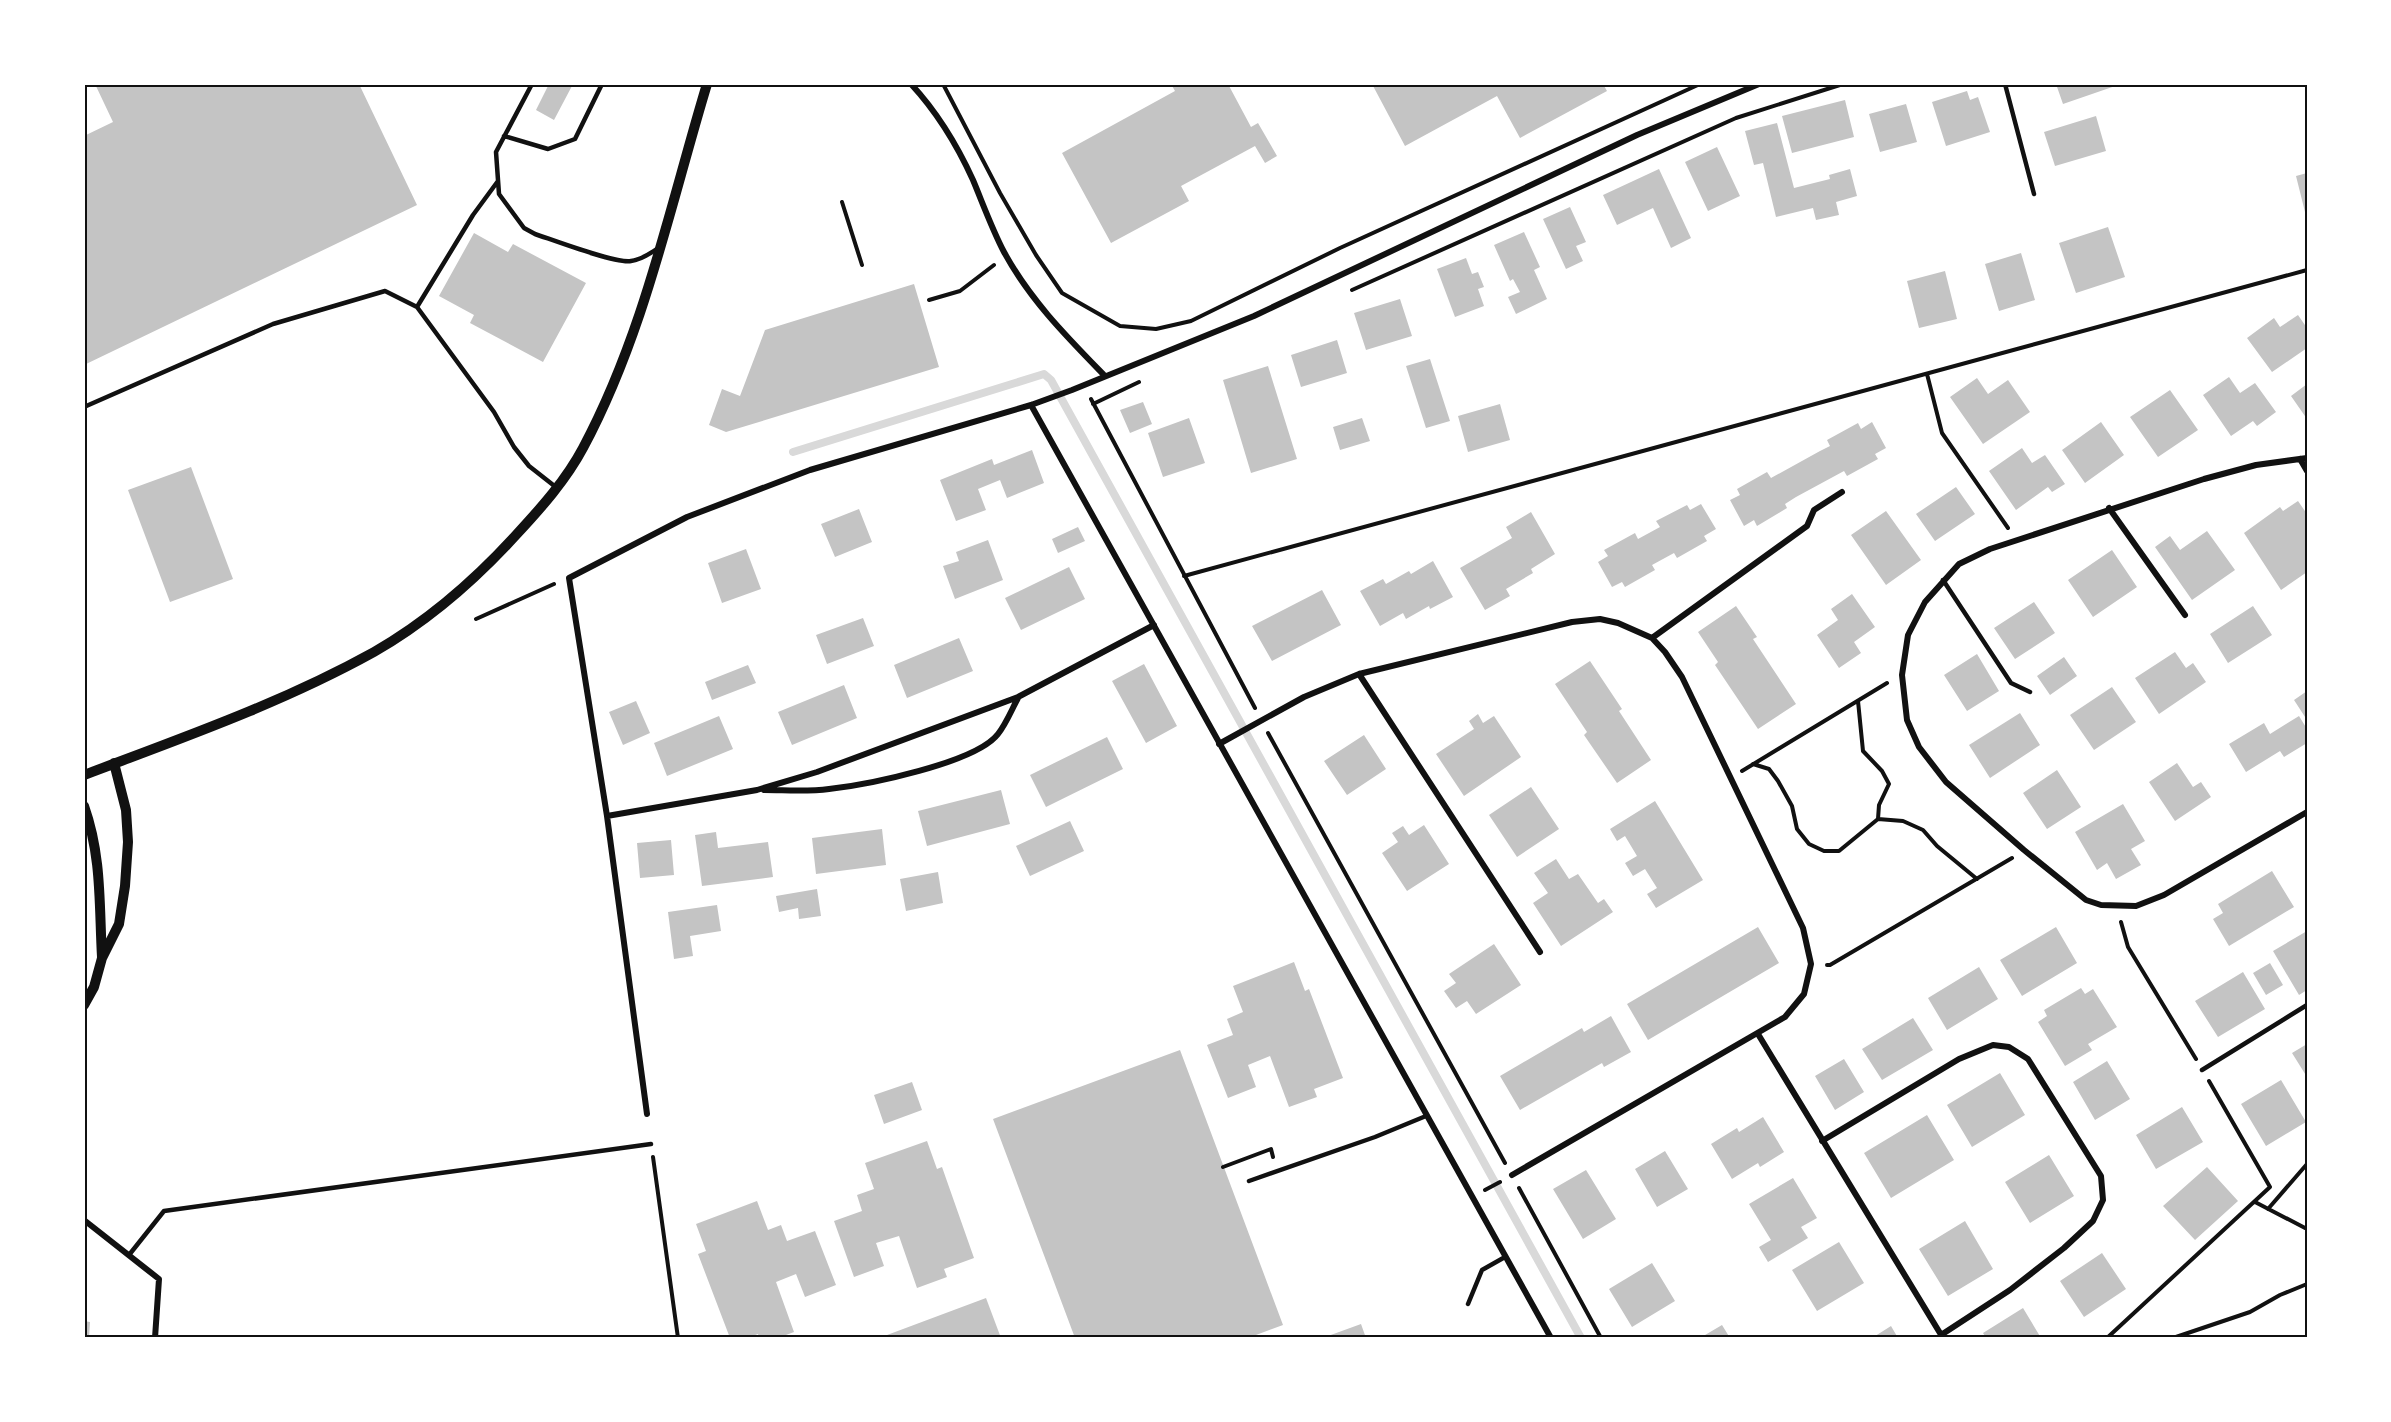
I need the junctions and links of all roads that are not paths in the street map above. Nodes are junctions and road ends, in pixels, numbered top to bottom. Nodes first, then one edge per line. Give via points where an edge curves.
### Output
1 (532, 84) edge
2 (602, 84) edge
3 (707, 84) edge
4 (911, 84) edge
5 (1759, 84) edge
6 (2005, 84) edge
7 (504, 136) junction
8 (498, 181) junction
9 (2034, 194) dead end
10 (659, 247) junction
11 (417, 308) junction
12 (1105, 376) junction
13 (1031, 405) junction
14 (84, 407) edge
15 (2303, 459) edge
16 (2307, 471) edge
17 (557, 488) junction
18 (1842, 492) dead end
19 (2109, 508) junction
20 (1943, 580) junction
21 (2185, 615) dead end
22 (1154, 625) junction
23 (1652, 638) junction
24 (1359, 674) junction
25 (2030, 692) dead end
26 (1018, 697) junction
27 (1219, 744) junction
28 (114, 763) junction
29 (84, 775) edge
30 (757, 790) junction
31 (84, 806) edge
32 (2307, 812) edge
33 (607, 816) junction
34 (1540, 952) dead end
35 (102, 958) junction
36 (84, 1005) edge
37 (2307, 1005) edge
38 (1758, 1034) junction
39 (2202, 1070) road end
40 (647, 1114) dead end
41 (1426, 1116) junction
42 (1822, 1142) junction
43 (651, 1144) road end
44 (1512, 1175) road end
45 (1249, 1181) dead end
46 (84, 1220) edge
47 (129, 1255) junction
48 (1505, 1257) junction
49 (1468, 1304) dead end
50 (1942, 1337) edge
51 (155, 1338) edge
52 (1551, 1338) edge

1 - 7 lane
2 - 7 lane via 575,139 548,149
3 - 10 street
4 - 12 street via 972,177 1007,256 1030,295
5 - 12 street via 1637,135 1254,316
6 - 9 lane
7 - 8 lane via 496,152
8 - 10 lane via 499,194 524,228 535,234 630,262
8 - 11 lane
10 - 17 street via 637,326 614,381 583,449
11 - 14 lane via 385,291 295,317
11 - 17 lane via 494,412 514,447 529,466
12 - 13 street
13 - 22 street
13 - 33 street via 798,474 687,517 569,578
15 - 16 street
15 - 19 street via 2245,468
17 - 28 street via 487,567 447,602 374,652 290,694
18 - 23 street via 1814,510 1807,526
19 - 20 street via 1990,549 1959,564
19 - 21 street
20 - 25 lane via 2011,683
20 - 32 street via 1925,602 1908,635 1902,675 1907,720 1919,747 1946,782 2086,900 2117,907 2136,906
22 - 26 street
22 - 27 street
23 - 24 street via 1600,619 1572,622
23 - 38 street via 1682,677 1803,928 1811,964 1804,994 1785,1017
24 - 27 street via 1304,697
24 - 34 street
26 - 30 street via 817,772
26 - 30 street via 998,735 967,754 858,784 826,789
27 - 41 street
28 - 29 street
28 - 35 street via 126,810 128,843 119,924
30 - 33 street
31 - 35 street via 96,848 101,889
33 - 40 street
35 - 36 street
37 - 39 lane
38 - 42 street
38 - 44 street
41 - 45 lane
41 - 48 street
42 - 50 street
42 - 50 street via 1959,1059 1993,1045 2009,1047 2028,1059 2095,1166 2101,1176 2103,1200 2094,1221 2010,1290
43 - 47 lane via 164,1210
46 - 47 street
47 - 51 street via 159,1279
48 - 49 lane via 1482,1270
48 - 52 street

